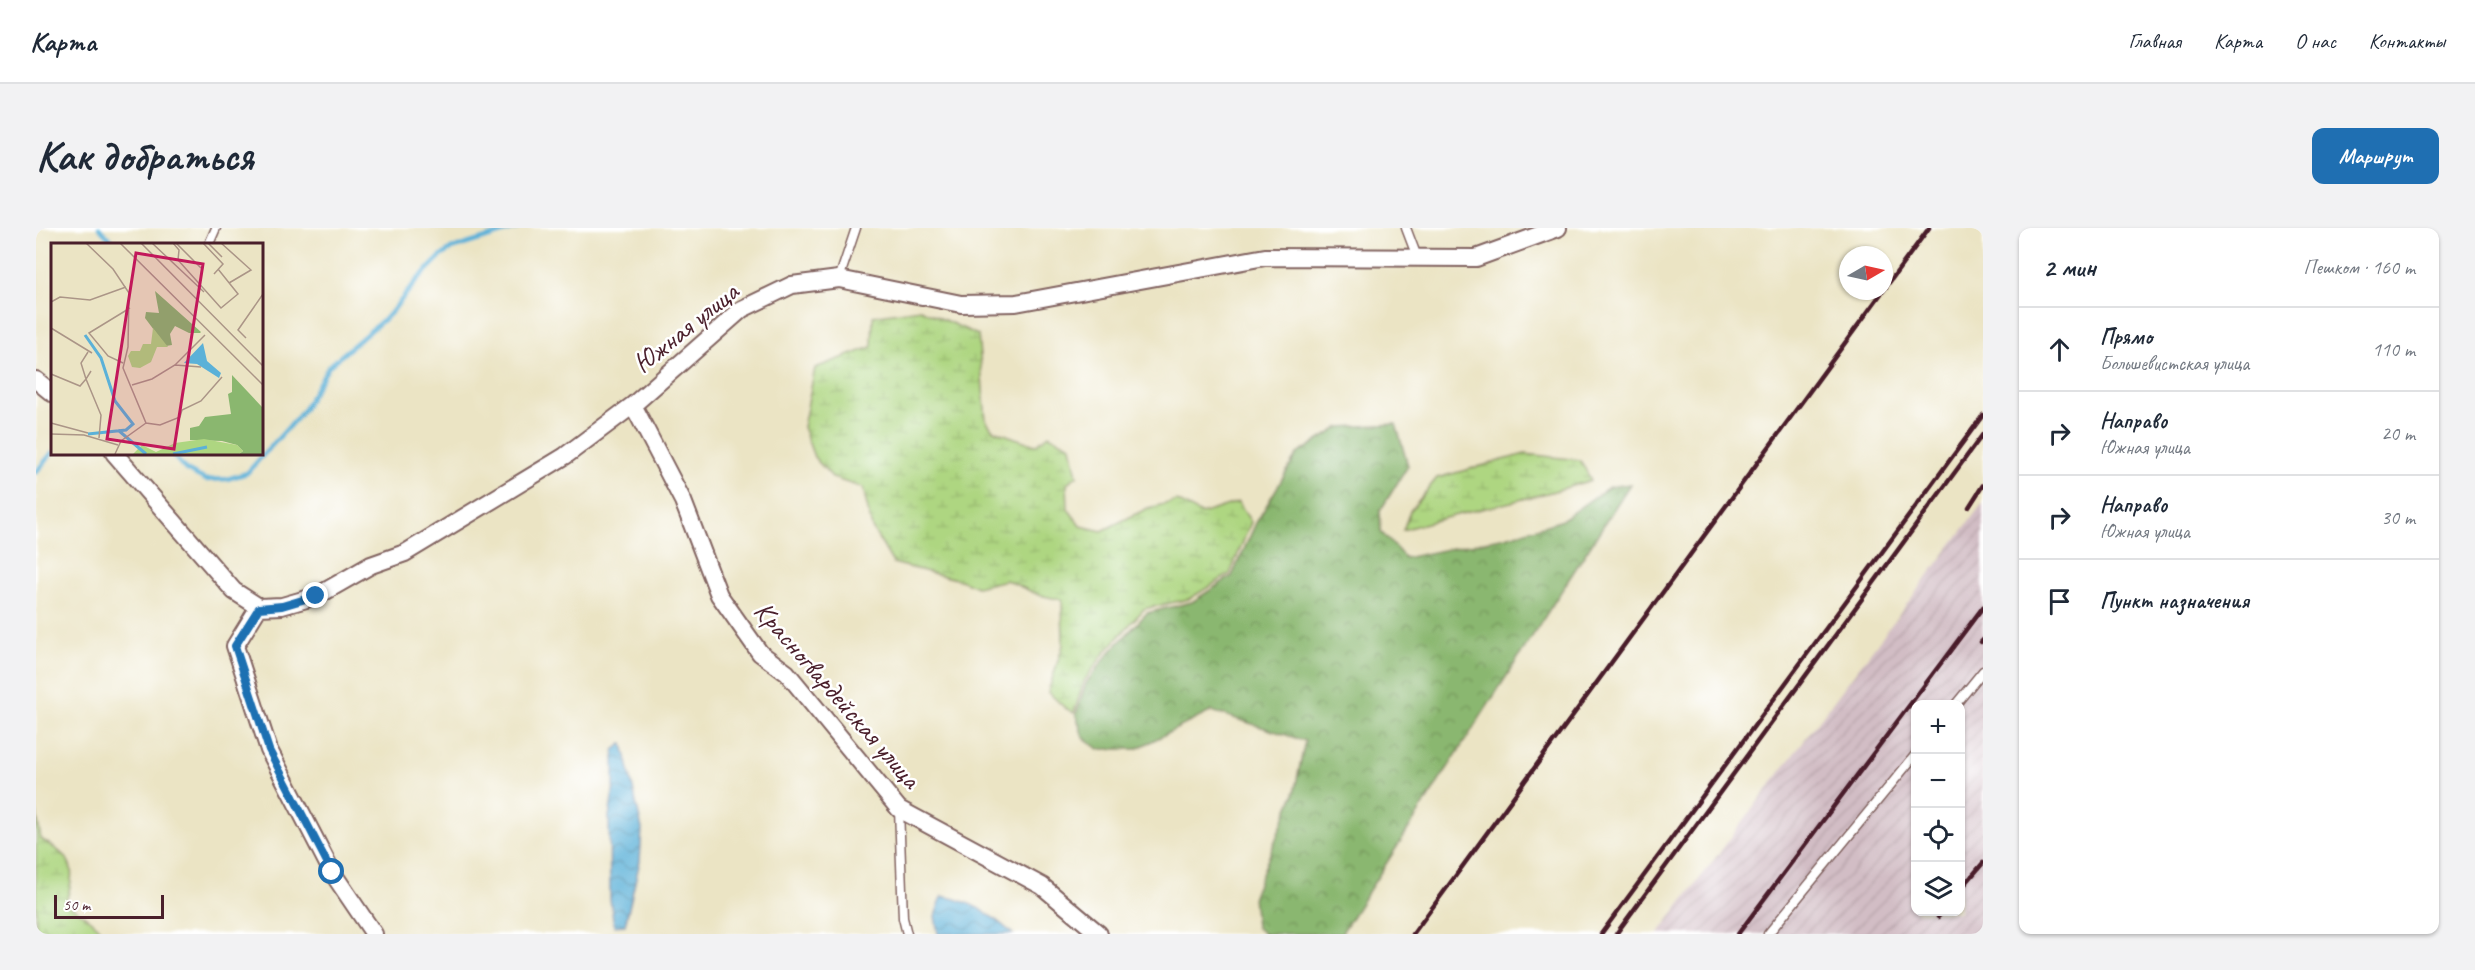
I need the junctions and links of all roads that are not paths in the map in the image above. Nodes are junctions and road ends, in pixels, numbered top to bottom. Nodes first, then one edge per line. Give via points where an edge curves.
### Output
1 (216, 228) edge
2 (856, 228) edge
3 (1406, 228) edge
4 (1558, 228) edge
5 (209, 243) edge
6 (1417, 257) junction
7 (839, 279) junction
8 (36, 380) edge
9 (51, 392) edge
10 (633, 405) junction
11 (115, 454) edge
12 (259, 608) junction
13 (1983, 671) edge
14 (1960, 700) edge
15 (1911, 760) edge
16 (899, 809) junction
17 (374, 934) edge
18 (907, 934) edge
19 (1099, 934) edge
20 (1768, 934) edge

1 - 5 lane
2 - 7 lane
3 - 6 lane
4 - 6 street, Южная улица via 1476,258
6 - 7 street, Южная улица via 1265,257 1016,303 961,304
7 - 10 street, Южная улица via 792,285 742,309
8 - 9 street
10 - 12 street, Южная улица via 565,456 405,553 371,565 316,596
10 - 16 street, Красногвардейская улица via 683,501 719,596 760,652 787,672
11 - 12 street via 234,591
12 - 17 street via 235,646 269,750 332,872
13 - 14 lane
15 - 20 lane
16 - 18 lane
16 - 19 street, Красногвардейская улица via 1042,886

